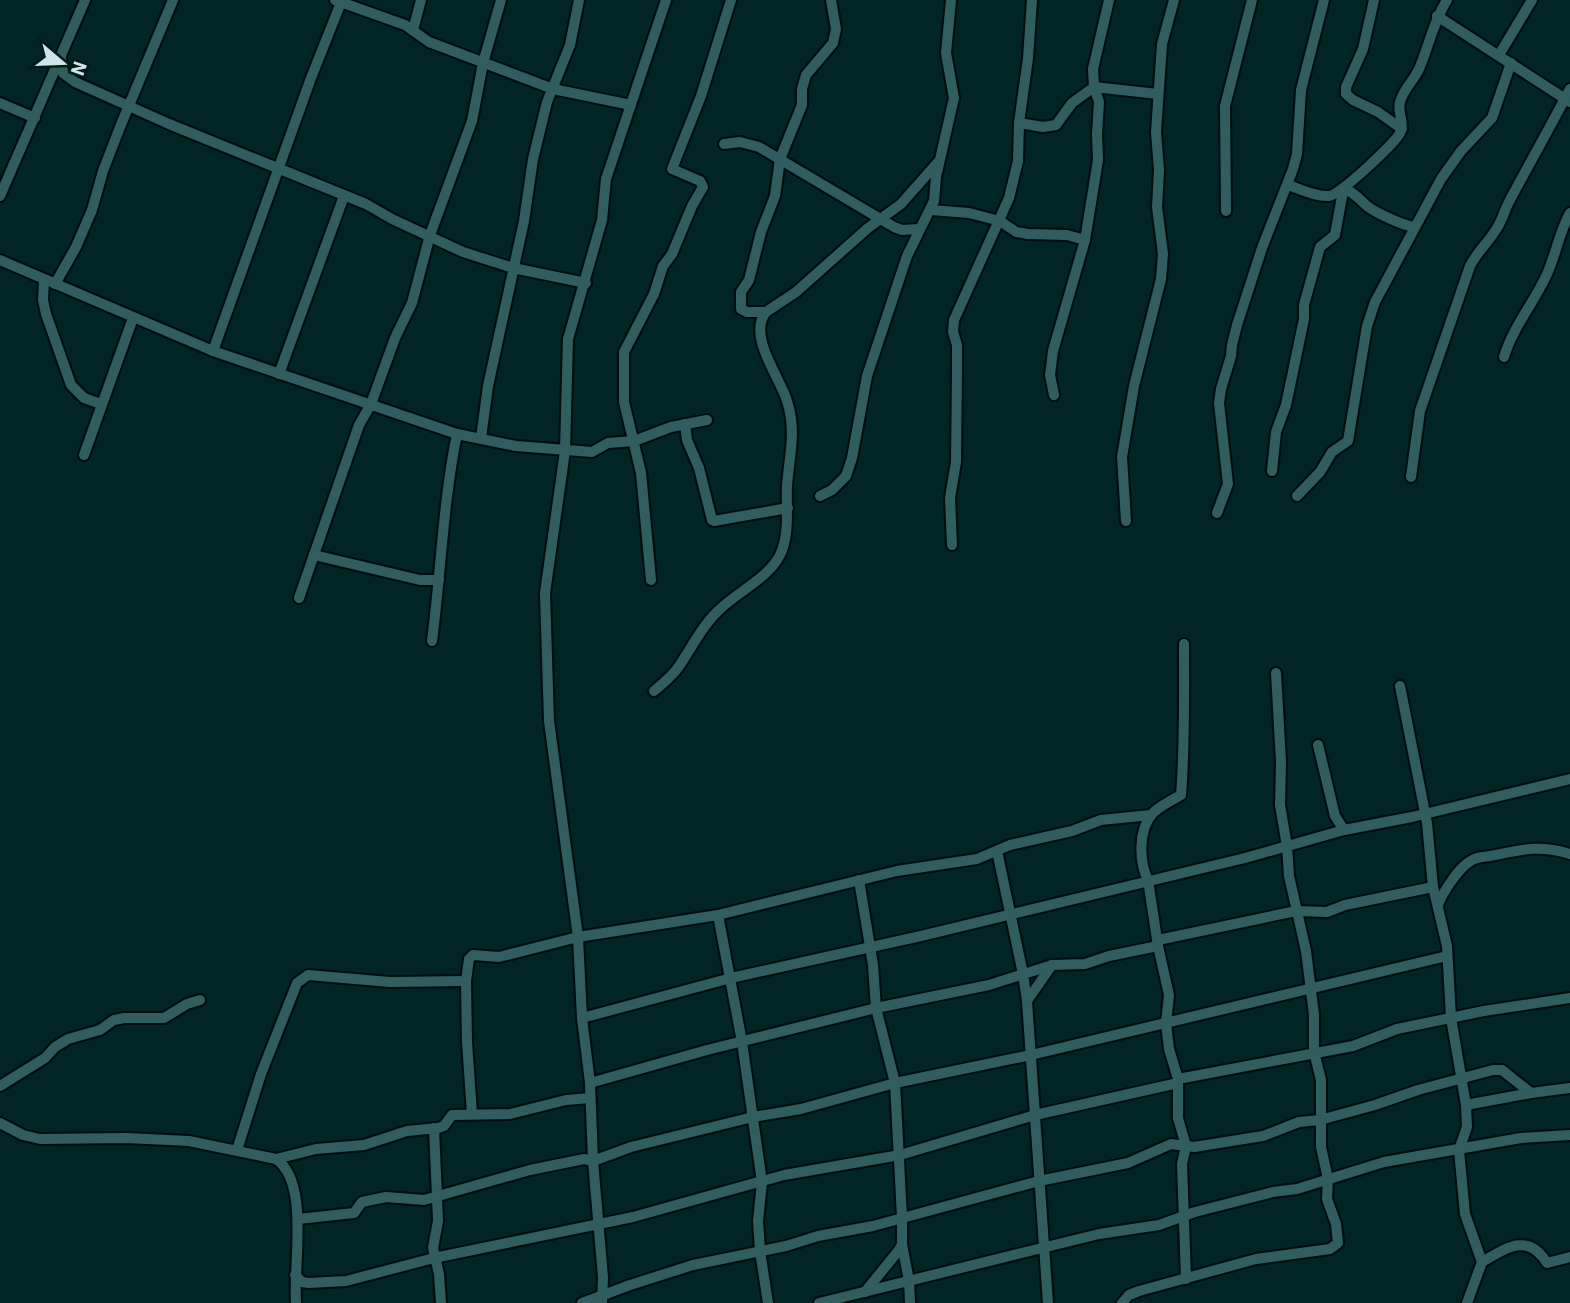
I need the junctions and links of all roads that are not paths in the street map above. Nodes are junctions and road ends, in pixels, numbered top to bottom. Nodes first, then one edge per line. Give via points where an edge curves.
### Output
1 (85, 0) edge
2 (173, 0) edge
3 (421, 0) edge
4 (501, 0) edge
5 (579, 0) edge
6 (666, 0) edge
7 (731, 0) edge
8 (831, 0) edge
9 (951, 0) edge
10 (1031, 0) edge
11 (1109, 0) edge
12 (1174, 0) edge
13 (1252, 0) edge
14 (1324, 0) edge
15 (1374, 0) edge
16 (1447, 0) edge
17 (1532, 0) edge
18 (339, 1) edge
19 (1437, 16) junction
20 (413, 30) junction
21 (1499, 55) junction
22 (61, 57) junction
23 (483, 63) junction
24 (1511, 63) junction
25 (1094, 87) junction
26 (553, 89) junction
27 (1158, 94) junction
28 (1568, 97) edge
29 (0, 103) edge
30 (631, 105) junction
31 (129, 107) junction
32 (35, 118) junction
33 (1018, 123) junction
34 (1402, 129) junction
35 (724, 144) dead end
36 (780, 159) junction
37 (939, 161) junction
38 (278, 169) junction
39 (1287, 186) junction
40 (1344, 190) junction
41 (344, 195) junction
42 (0, 196) edge
43 (931, 210) junction
44 (1226, 212) dead end
45 (1570, 214) edge
46 (881, 219) junction
47 (1000, 221) junction
48 (1414, 227) junction
49 (919, 229) junction
50 (430, 235) junction
51 (1085, 240) junction
52 (0, 260) edge
53 (513, 268) junction
54 (50, 282) junction
55 (586, 283) junction
56 (766, 312) junction
57 (133, 318) junction
58 (213, 351) junction
59 (1504, 357) dead end
60 (279, 374) junction
61 (1054, 395) dead end
62 (101, 404) junction
63 (370, 404) junction
64 (707, 420) dead end
65 (685, 424) junction
66 (457, 434) junction
67 (481, 439) junction
68 (634, 441) junction
69 (565, 451) junction
70 (84, 455) dead end
71 (1272, 471) dead end
72 (1411, 477) dead end
73 (820, 496) dead end
74 (1297, 496) dead end
75 (788, 509) junction
76 (1217, 513) dead end
77 (1126, 521) dead end
78 (952, 545) dead end
79 (314, 555) junction
80 (439, 580) junction
81 (651, 580) dead end
82 (299, 598) dead end
83 (432, 641) dead end
84 (1184, 644) dead end
85 (1276, 673) dead end
86 (1400, 687) dead end
87 (654, 691) dead end
88 (1318, 745) dead end
89 (1570, 779) edge
90 (1425, 813) junction
91 (1151, 815) junction
92 (1344, 830) junction
93 (1287, 846) junction
94 (998, 851) junction
95 (1570, 854) edge
96 (859, 880) junction
97 (1148, 880) junction
98 (1433, 887) junction
99 (1437, 905) junction
100 (1296, 911) junction
101 (1010, 914) junction
102 (718, 915) junction
103 (578, 937) junction
104 (1158, 943) junction
105 (870, 947) junction
106 (1447, 956) junction
107 (1052, 965) junction
108 (1023, 974) junction
109 (731, 978) junction
110 (466, 981) junction
111 (1310, 989) junction
112 (1570, 998) edge
113 (200, 1000) dead end
114 (1027, 1002) junction
115 (876, 1008) junction
116 (582, 1018) junction
117 (1451, 1018) junction
118 (1166, 1023) junction
119 (742, 1042) junction
120 (1314, 1052) junction
121 (1031, 1055) junction
122 (1461, 1078) junction
123 (1178, 1081) junction
124 (590, 1083) junction
125 (895, 1083) junction
126 (0, 1086) edge
127 (1570, 1088) edge
128 (1531, 1093) junction
129 (590, 1098) junction
130 (1466, 1105) junction
131 (472, 1114) junction
132 (1035, 1115) junction
133 (753, 1117) junction
134 (1320, 1119) junction
135 (0, 1123) edge
136 (434, 1128) junction
137 (1570, 1135) edge
138 (1186, 1146) junction
139 (237, 1150) junction
140 (1459, 1150) junction
141 (900, 1155) junction
142 (276, 1159) junction
143 (593, 1161) junction
144 (1328, 1179) junction
145 (1039, 1181) junction
146 (762, 1182) junction
147 (437, 1196) junction
148 (1185, 1216) junction
149 (902, 1218) junction
150 (298, 1219) junction
151 (599, 1224) junction
152 (902, 1244) junction
153 (1044, 1247) junction
154 (760, 1251) junction
155 (1570, 1257) edge
156 (434, 1258) junction
157 (1482, 1262) junction
158 (295, 1275) junction
159 (1186, 1279) junction
160 (909, 1282) junction
161 (865, 1292) junction
162 (602, 1300) edge
163 (296, 1303) edge
164 (441, 1303) edge
165 (582, 1303) edge
166 (768, 1303) edge
167 (819, 1303) edge
168 (910, 1303) edge
169 (1048, 1303) edge
170 (1122, 1303) edge
171 (1466, 1303) edge

1 - 22 street
2 - 31 street
3 - 20 street
4 - 23 street
5 - 26 street via 570,46
6 - 30 street
7 - 68 street via 693,121 672,169 704,187 624,352 624,402
8 - 36 street via 836,29 833,43 806,75 802,104
9 - 37 street via 946,53 954,98
10 - 33 street
11 - 25 street via 1093,69
12 - 27 street via 1162,44
13 - 44 street via 1225,106
14 - 39 street via 1301,90 1297,153
15 - 34 street via 1346,94
16 - 19 street
17 - 21 street
18 - 20 street
18 - 38 street
19 - 21 street
19 - 34 street via 1421,65 1399,103
20 - 23 street via 429,42
21 - 24 street
22 - 31 street via 65,76
22 - 32 street
23 - 26 street
23 - 50 street via 472,121
24 - 28 street
24 - 48 street via 1492,118 1461,151
25 - 27 street
25 - 33 street via 1072,103 1056,125
25 - 51 street via 1099,102 1098,160
26 - 30 street
26 - 53 street via 543,116
27 - 77 street via 1157,207 1162,267 1122,457
28 - 72 street via 1536,148 1497,229 1470,266 1420,411
29 - 32 street
30 - 55 street via 606,179 602,220
31 - 38 street
31 - 54 street via 76,247
32 - 42 street
33 - 47 street via 1018,160
34 - 40 street via 1393,144
35 - 36 street via 759,147
36 - 46 street
36 - 56 street via 775,196 749,280 741,292 741,310
37 - 43 street
37 - 46 street via 901,204
38 - 41 street
38 - 58 street
39 - 40 street via 1323,196
39 - 76 street via 1241,313 1222,389 1219,404 1228,484
40 - 48 street via 1398,223
40 - 71 street via 1335,235 1321,245 1304,305 1286,405 1273,446
41 - 50 street
41 - 60 street
43 - 47 street
43 - 49 street
45 - 59 street via 1546,277
46 - 49 street via 902,230
46 - 56 street
47 - 51 street via 1016,232
47 - 78 street via 954,320
48 - 74 street via 1367,326 1350,437
49 - 73 street via 867,376 846,475
50 - 53 street via 463,252
50 - 63 street via 412,303
51 - 61 street via 1053,351 1050,375
52 - 54 street
53 - 55 street
53 - 67 street
54 - 57 street
54 - 62 street via 43,300 71,385 84,398
55 - 69 street via 568,339
56 - 75 street via 761,344 787,401 792,424
57 - 58 street
57 - 62 street
58 - 60 street
60 - 63 street
62 - 70 street
63 - 66 street
63 - 79 street
64 - 65 street
65 - 68 street
65 - 75 street via 712,520
66 - 67 street
66 - 80 street
67 - 69 street
68 - 69 street via 608,443 592,452
68 - 81 street
69 - 103 street via 545,593 548,708
75 - 87 street via 780,554 766,573 706,623 675,671
79 - 80 street via 420,580
79 - 82 street
80 - 83 street
84 - 91 street via 1181,795
85 - 93 street via 1280,805
86 - 90 street
88 - 92 street via 1335,816
89 - 90 street
90 - 92 street
90 - 98 street
91 - 94 street via 1101,820
91 - 97 street via 1140,850
92 - 93 street
93 - 97 street
93 - 100 street
94 - 96 street via 977,859
94 - 101 street
95 - 99 street via 1528,847 1476,858 1446,887
96 - 102 street
96 - 105 street
97 - 101 street
97 - 104 street
98 - 99 street
98 - 100 street via 1327,912
99 - 106 street
100 - 104 street
100 - 111 street
101 - 105 street
101 - 108 street
102 - 103 street
102 - 109 street
103 - 110 street via 499,957 473,955
103 - 116 street
104 - 107 street via 1085,964
104 - 118 street via 1169,995
105 - 109 street
105 - 115 street
106 - 111 street
106 - 117 street
107 - 108 street
107 - 114 street
108 - 114 street
108 - 115 street
109 - 116 street
109 - 119 street
110 - 131 street
110 - 139 street via 390,982 308,975 297,983
111 - 118 street
111 - 120 street
112 - 117 street
113 - 126 street via 164,1018 124,1017 68,1039
114 - 121 street
115 - 119 street
115 - 125 street
116 - 124 street
117 - 120 street via 1397,1029 1353,1046
117 - 122 street
118 - 121 street
118 - 123 street
119 - 124 street
119 - 133 street
120 - 123 street
120 - 134 street via 1321,1080
121 - 125 street
121 - 132 street
122 - 128 street via 1502,1070
122 - 130 street
122 - 134 street
123 - 132 street
123 - 138 street via 1178,1118
124 - 129 street
125 - 133 street
125 - 141 street
127 - 128 street
128 - 130 street
129 - 131 street via 510,1114
129 - 143 street
130 - 140 street via 1467,1127
131 - 136 street via 452,1115 444,1126
132 - 141 street
132 - 145 street
133 - 143 street
133 - 146 street
134 - 138 street via 1263,1136
134 - 144 street
135 - 139 street via 40,1139 189,1141
136 - 142 street
136 - 147 street
137 - 140 street
138 - 145 street via 1171,1144 1128,1163
138 - 148 street via 1182,1164
139 - 142 street
140 - 144 street via 1384,1162
140 - 157 street via 1465,1214
141 - 146 street
141 - 149 street
142 - 150 street via 291,1176
143 - 147 street via 530,1170
143 - 151 street
144 - 148 street
144 - 159 street via 1336,1247 1256,1259
145 - 149 street
145 - 153 street
146 - 151 street
146 - 154 street
147 - 150 street via 424,1200 386,1197 362,1202 354,1213
147 - 156 street
148 - 153 street
148 - 159 street
149 - 152 street
149 - 154 street
150 - 158 street
151 - 156 street
151 - 162 street
152 - 160 street
152 - 161 street
153 - 160 street
153 - 169 street
154 - 162 street via 630,1284
154 - 166 street
155 - 157 street via 1547,1263 1537,1251 1516,1244
156 - 158 street via 346,1281 309,1283
156 - 164 street
157 - 171 street
158 - 163 street
159 - 170 street via 1129,1295
160 - 161 street
160 - 168 street
161 - 167 street
162 - 165 street

